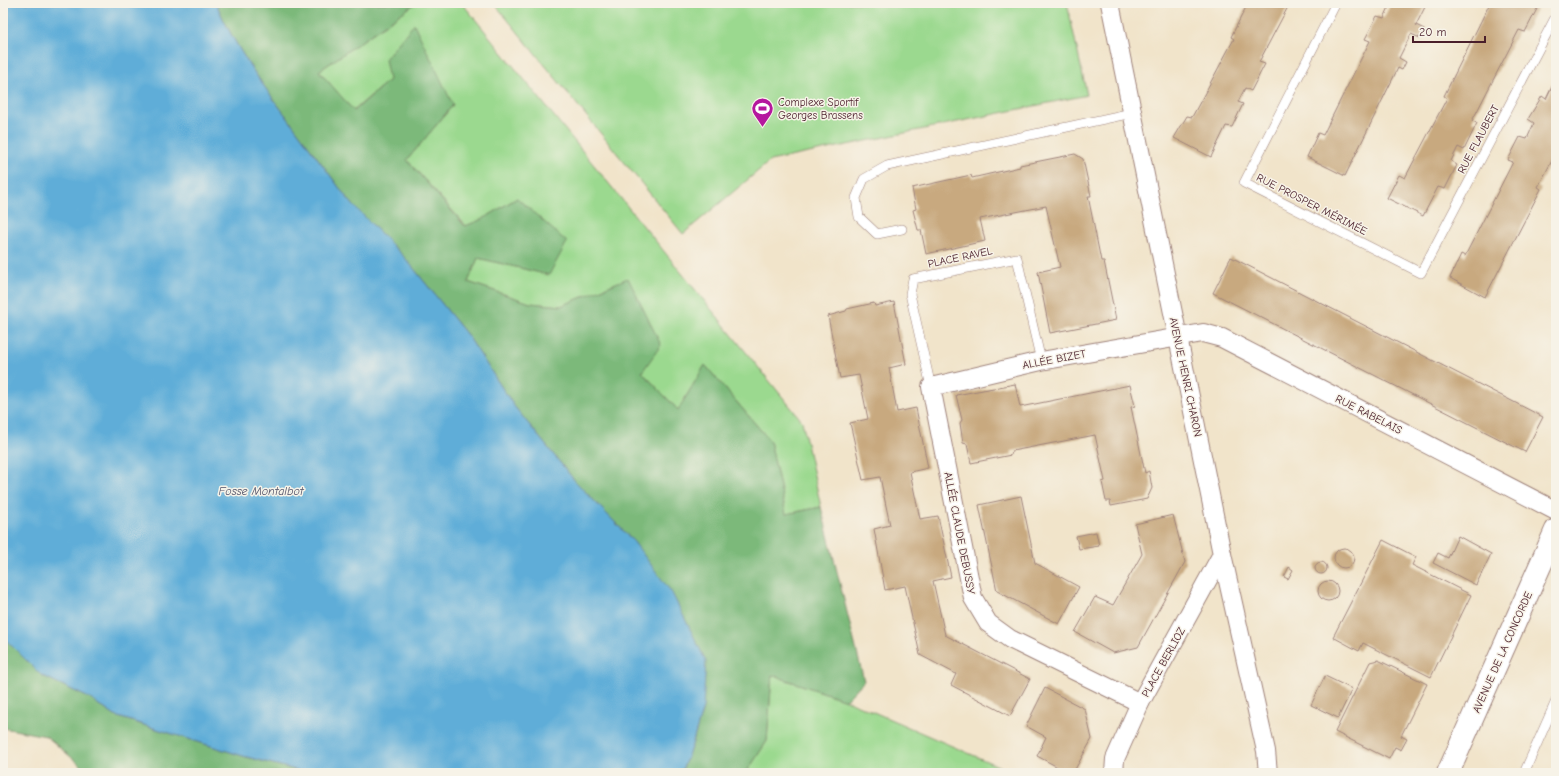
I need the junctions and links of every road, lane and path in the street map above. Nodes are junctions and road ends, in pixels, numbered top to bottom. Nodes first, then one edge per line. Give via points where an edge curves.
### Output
1 (1110, 3) edge
2 (1336, 3) edge
3 (1556, 16) edge
4 (1132, 113) junction
5 (902, 229) dead end
6 (1421, 273) joint
7 (1178, 336) junction
8 (1041, 361) junction
9 (931, 387) junction
10 (1556, 511) edge
11 (1556, 530) edge
12 (1222, 554) junction
13 (1556, 701) edge
14 (1140, 703) junction
15 (1266, 751) junction
16 (1114, 773) edge
17 (1268, 773) edge
18 (1278, 773) edge
19 (1448, 773) edge
20 (1524, 773) edge

1 - 4 street, AVENUE HENRI CHARON
2 - 6 lane, RUE PROSPER MÉRIMÉE via 1244,183
3 - 6 lane, RUE FLAUBERT
4 - 5 lane via 887,166 864,179 856,198 859,217 877,234
4 - 7 street, AVENUE HENRI CHARON
7 - 8 street, ALLÉE BIZET
7 - 10 street, RUE RABELAIS via 1203,333 1222,338
7 - 12 street, AVENUE HENRI CHARON
8 - 9 street, ALLÉE BIZET
8 - 9 lane, PLACE RAVEL via 1016,258 913,279 910,294
9 - 14 street, ALLÉE CLAUDE DEBUSSY via 973,598 988,623 1010,639
11 - 19 street, AVENUE DE LA CONCORDE
12 - 14 street, PLACE BERLIOZ
12 - 15 street, AVENUE HENRI CHARON
13 - 20 lane
14 - 16 street, PLACE BERLIOZ via 1115,759
15 - 17 street, AVENUE HENRI CHARON
15 - 18 street, AVENUE HENRI CHARON

